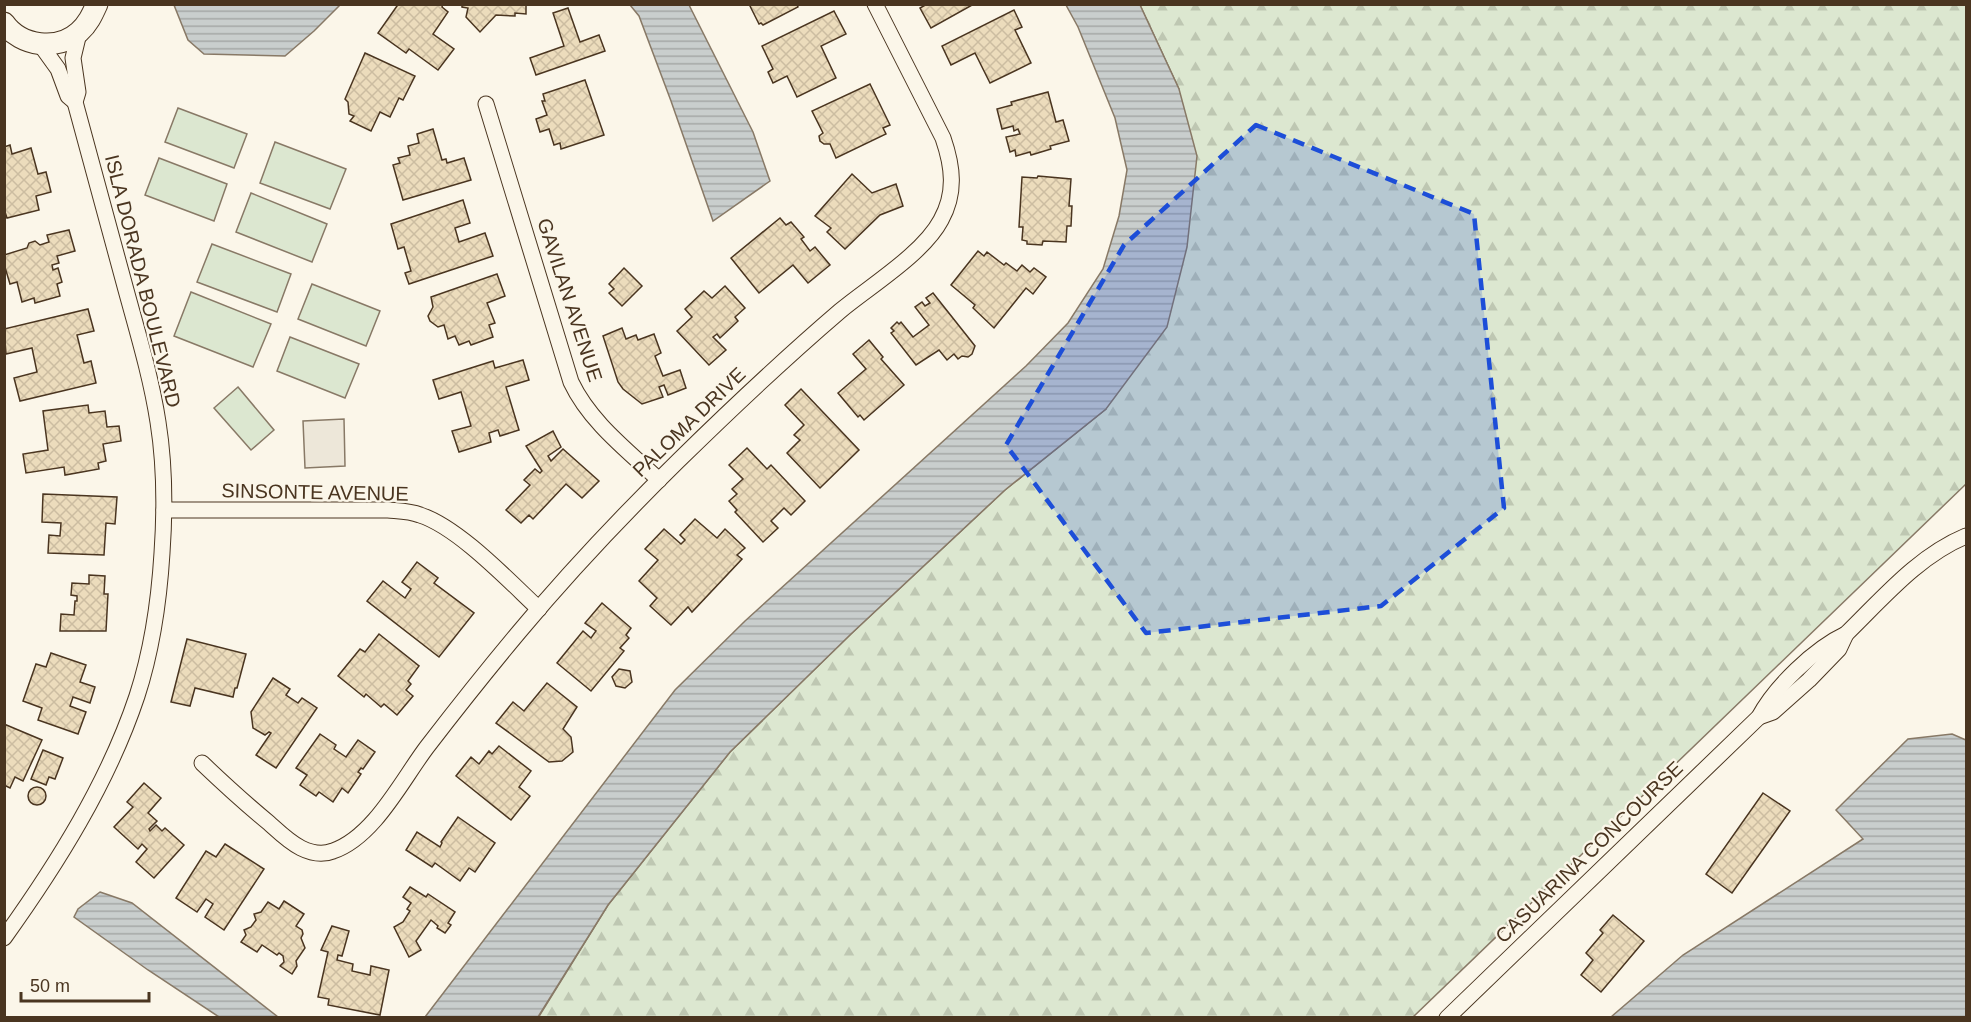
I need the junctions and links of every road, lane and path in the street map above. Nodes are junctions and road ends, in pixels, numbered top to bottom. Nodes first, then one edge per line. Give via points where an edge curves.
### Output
1 (97, 4) edge
2 (875, 4) edge
3 (5, 25) edge
4 (79, 33) junction
5 (40, 44) junction
6 (75, 102) junction
7 (486, 104) dead end
8 (659, 480) junction
9 (164, 510) junction
10 (1966, 536) edge
11 (539, 609) junction
12 (202, 763) dead end
13 (4, 938) edge
14 (1447, 1017) edge

1 - 4 street
2 - 8 street, PALOMA DRIVE via 949,155 951,196 942,219 921,246 740,400
3 - 5 street via 28,41
4 - 5 street via 54,44
4 - 6 street, ISLA DORADA BOULEVARD via 73,58 78,92
5 - 6 street, ISLA DORADA BOULEVARD
6 - 9 street, ISLA DORADA BOULEVARD via 150,382 161,449
7 - 8 street, GAVILAN AVENUE via 571,382 593,416
8 - 11 street, PALOMA DRIVE
9 - 11 street, SINSONTE AVENUE via 412,512 436,522 469,545
9 - 13 street, ISLA DORADA BOULEVARD via 153,634 126,725 83,815
10 - 14 street, CASUARINA CONCOURSE via 1923,561 1846,634 1839,649 1809,680 1773,712 1759,717
11 - 12 street, PALOMA DRIVE via 442,728 375,819 356,838 333,852 322,854 301,848

